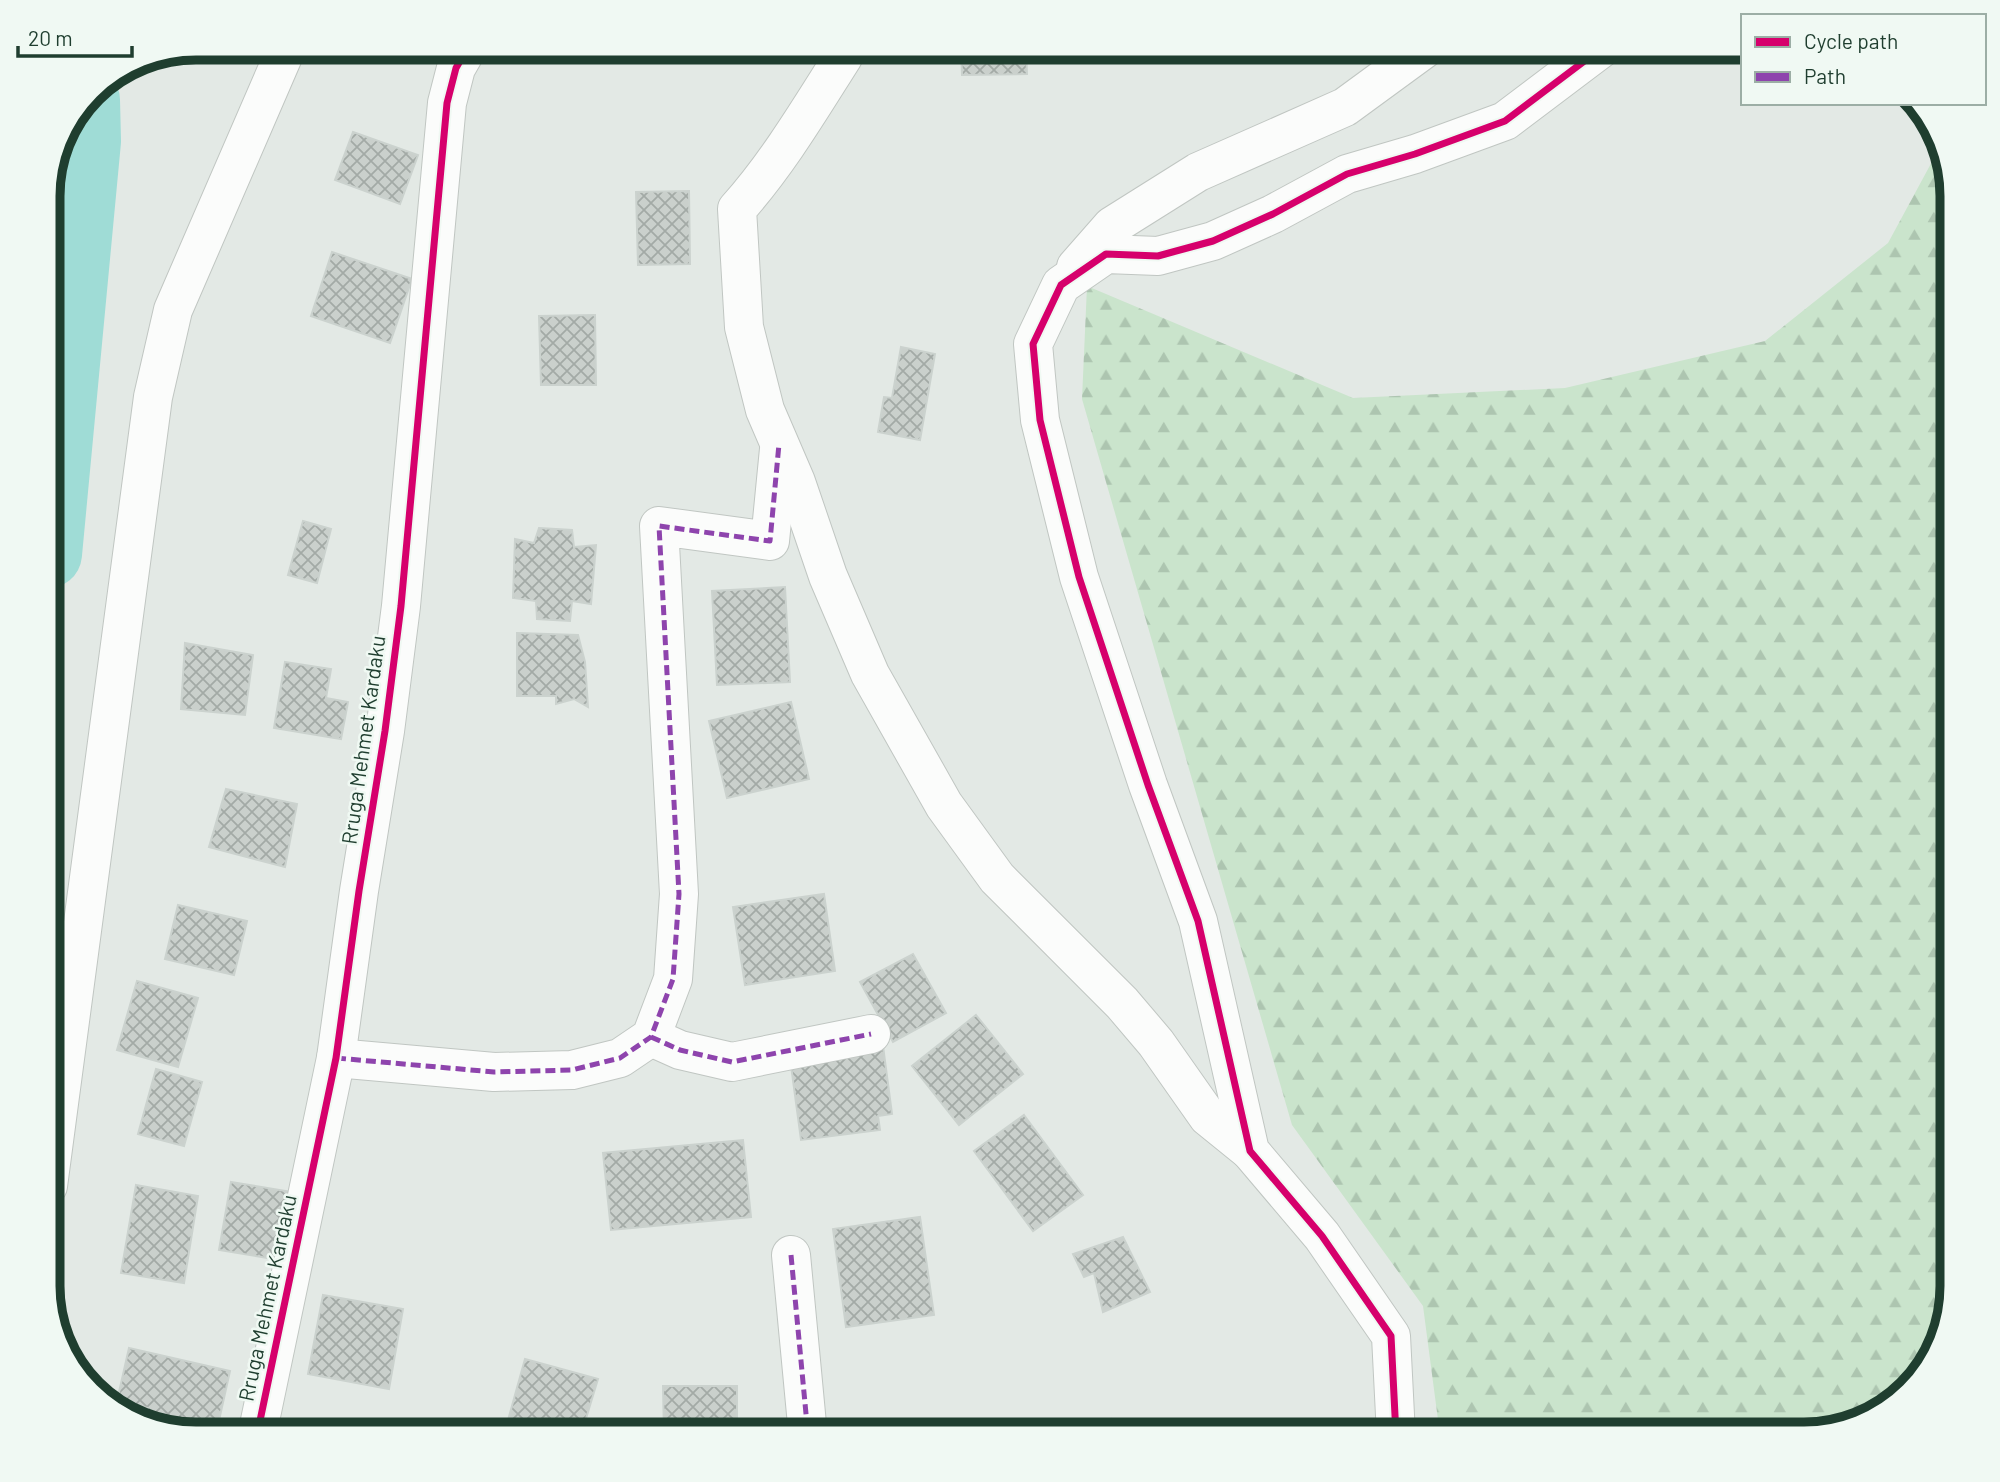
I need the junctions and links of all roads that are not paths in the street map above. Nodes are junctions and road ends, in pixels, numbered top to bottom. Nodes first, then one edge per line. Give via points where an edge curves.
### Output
1 (281, 60) edge
2 (461, 60) edge
3 (841, 60) edge
4 (1409, 60) edge
5 (1586, 60) edge
6 (1061, 285) junction
7 (779, 444) junction
8 (871, 1034) dead end
9 (651, 1037) junction
10 (336, 1058) junction
11 (60, 1096) edge
12 (1250, 1151) junction
13 (791, 1255) dead end
14 (260, 1422) edge
15 (807, 1422) edge
16 (1395, 1422) edge

1 - 11 street via 173,310 153,397
2 - 10 street, Rruga Mehmet Kardaku via 447,103 401,606
3 - 7 street via 757,187 737,209 744,327 765,410
4 - 6 street via 1345,107 1198,172 1112,226
5 - 6 street via 1505,121 1347,174 1213,241 1158,256 1106,254
6 - 12 street via 1033,344 1040,421 1079,577 1198,921
7 - 9 street via 770,541 659,526 678,894 673,979
7 - 12 street via 870,674 944,805 997,878 1156,1043 1208,1117
8 - 9 street via 732,1062 680,1050
9 - 10 street via 620,1058 572,1070 494,1072
10 - 14 street, Rruga Mehmet Kardaku
12 - 16 street via 1322,1236 1391,1336
13 - 15 street

